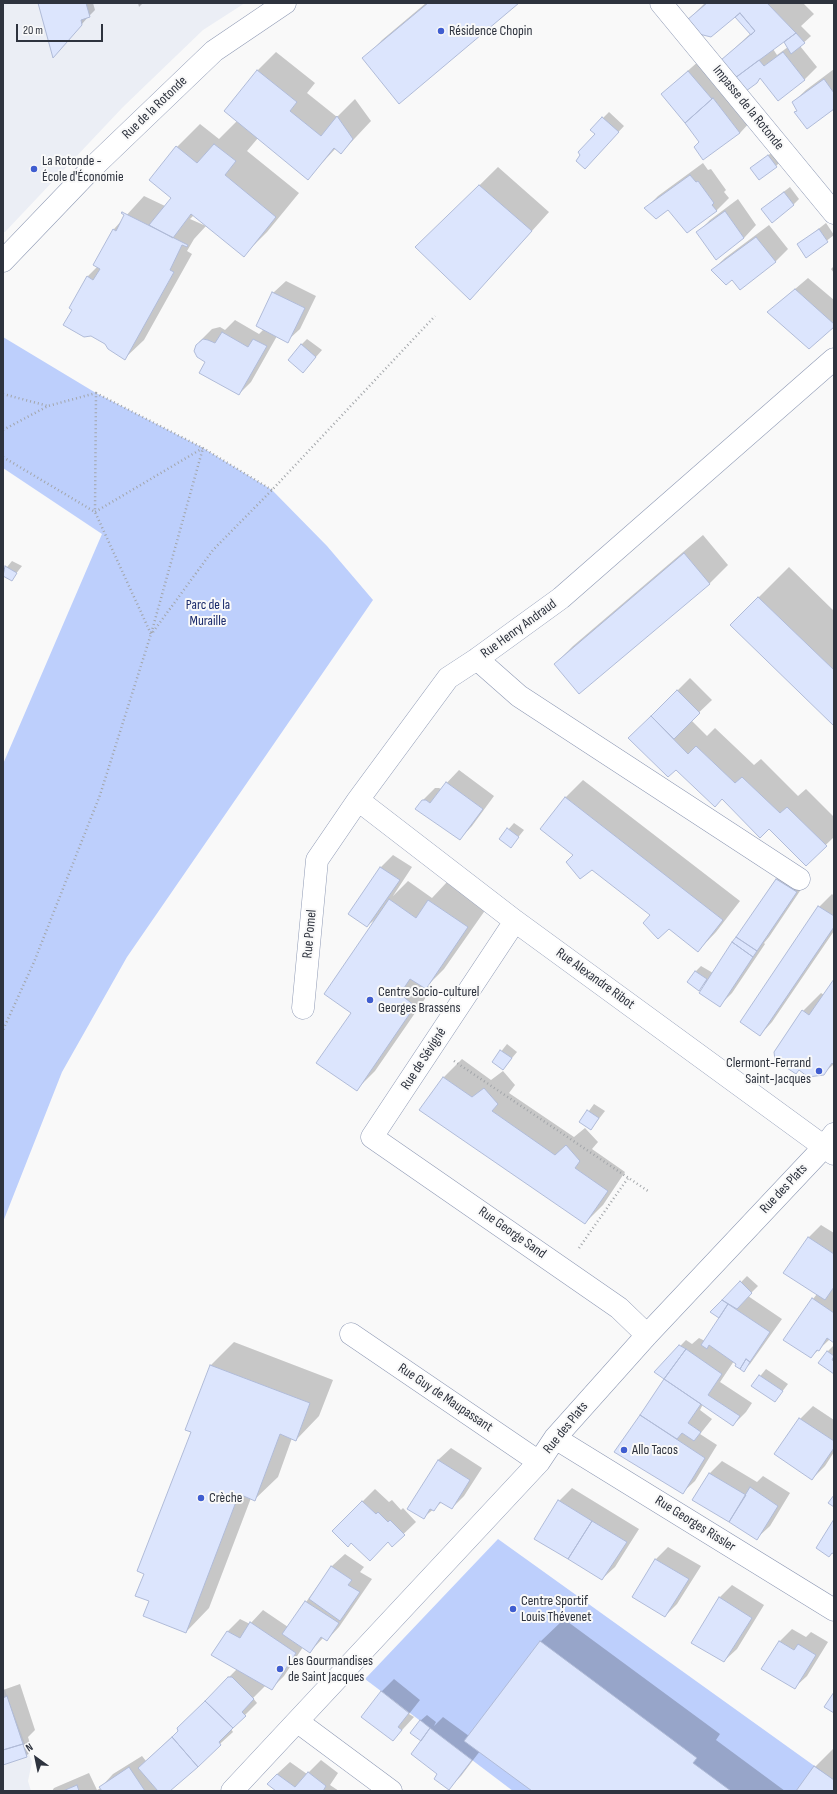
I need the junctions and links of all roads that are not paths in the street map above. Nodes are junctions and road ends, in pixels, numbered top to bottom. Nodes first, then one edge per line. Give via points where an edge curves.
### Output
1 (285, 3) edge
2 (661, 3) edge
3 (834, 213) edge
4 (3, 262) edge
5 (834, 359) edge
6 (477, 659) junction
7 (358, 800) junction
8 (316, 860) joint
9 (799, 880) dead end
10 (515, 921) junction
11 (303, 1008) dead end
12 (372, 1136) joint
13 (831, 1145) edge
14 (351, 1334) dead end
15 (647, 1335) junction
16 (555, 1438) junction
17 (539, 1462) junction
18 (834, 1610) edge
19 (298, 1722) junction
20 (232, 1791) edge
21 (391, 1791) edge

1 - 4 street, Rue de la Rotonde via 214,51 94,166
2 - 3 street, Impasse de la Rotonde
5 - 6 street, Rue Henry Andraud via 562,598
6 - 7 street, Rue Henry Andraud via 448,678
6 - 9 street via 519,696
7 - 8 street, Rue Henry Andraud
7 - 10 street, Rue Alexandre Ribot
8 - 11 street, Rue Pomel
10 - 12 street, Rue de Sévigné
10 - 13 street, Rue Alexandre Ribot
12 - 15 street, Rue George Sand via 619,1308
13 - 15 street, Rue des Plats
14 - 17 street, Rue Guy de Maupassant
15 - 16 street, Rue des Plats
16 - 17 street, Rue des Plats
16 - 18 street, Rue Georges Rissler
17 - 19 street, Rue des Plats
19 - 20 street, Rue des Plats
19 - 21 street

